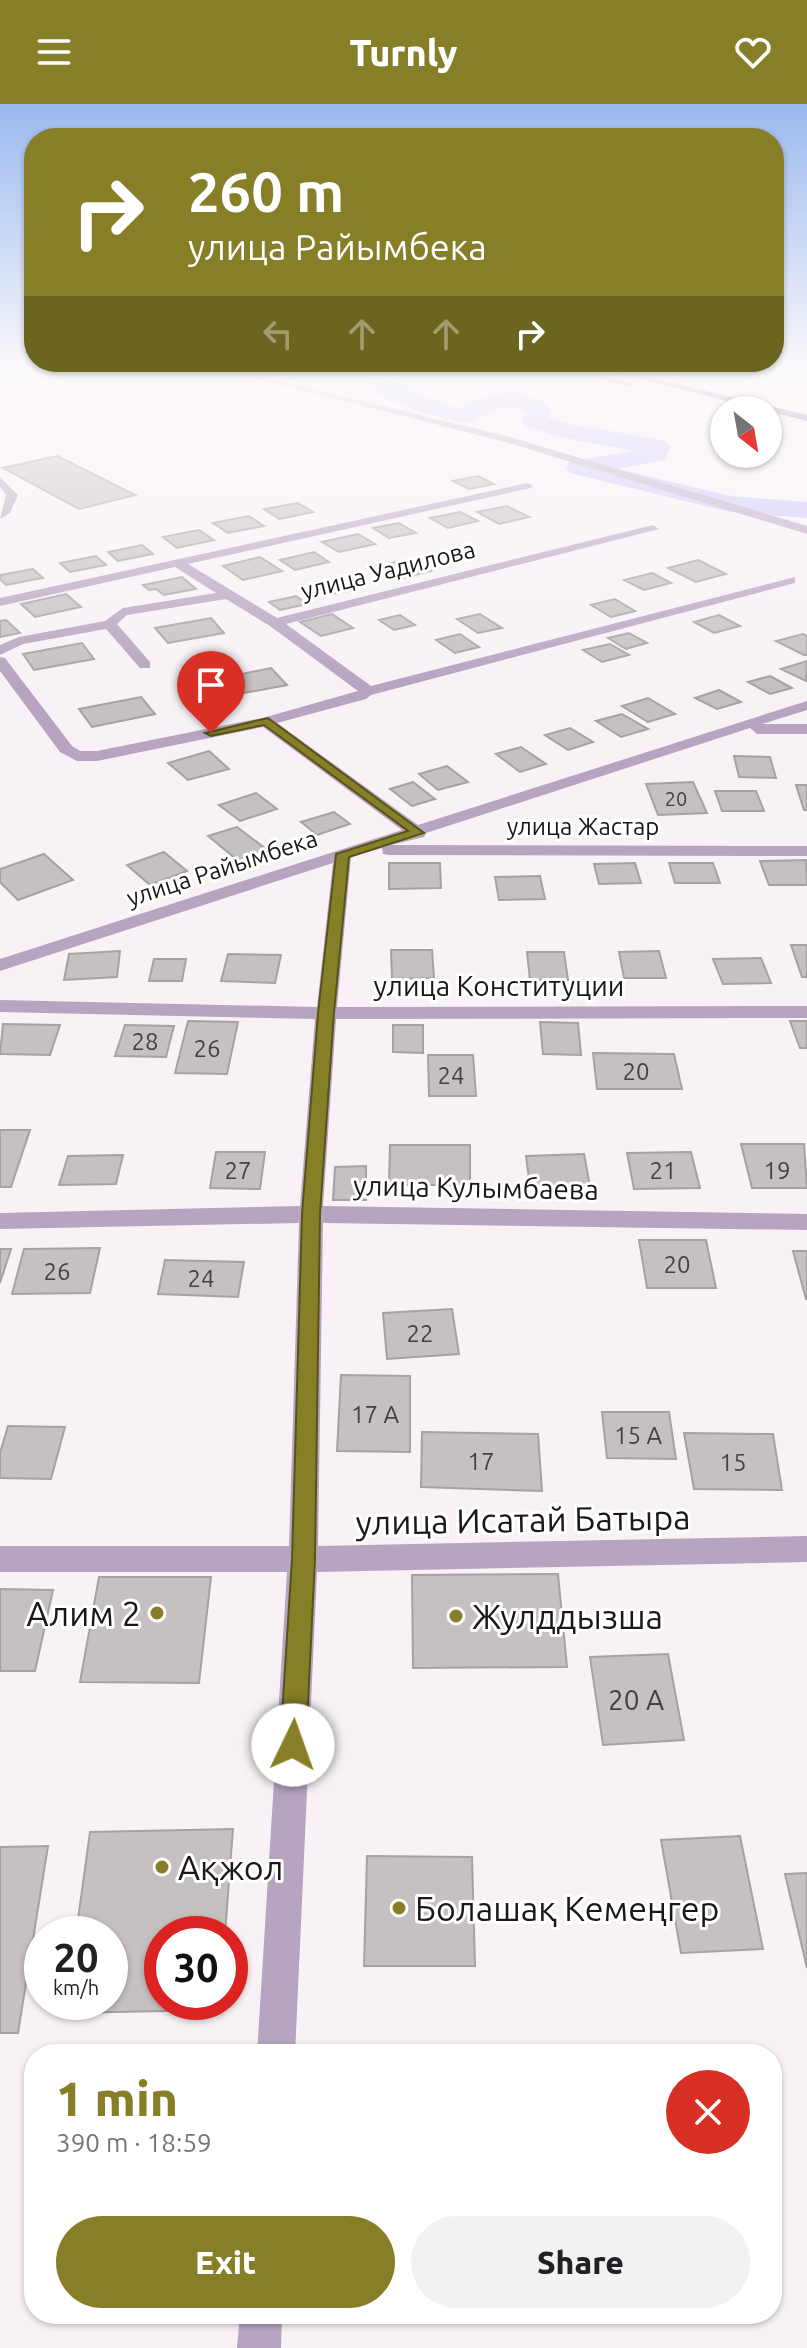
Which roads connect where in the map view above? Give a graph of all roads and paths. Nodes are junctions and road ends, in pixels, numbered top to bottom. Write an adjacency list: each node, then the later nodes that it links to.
1 (627, 476): 6 (street)
2 (0, 480): 4 (street)
3 (527, 486): 7 (street)
4 (0, 516)
5 (653, 529): 11 (street, улица Уадилова)
6 (807, 530)
7 (177, 563): 9 (street); 10 (street)
8 (790, 580): 16 (street)
9 (225, 595): 11 (street); 12 (street)
10 (0, 602)
11 (275, 623): 16 (street)
12 (109, 624): 13 (street); 15 (street)
13 (0, 651)
14 (0, 661): 18 (street)
15 (145, 665)
16 (366, 692): 18 (street)
17 (807, 705): 19 (street, улица Райымбека)
18 (268, 721): 21 (street)
19 (733, 729): 20 (street, улица Райымбека); 21 (street, улица Райымбека)
20 (807, 729)
21 (418, 833): 23 (street, улица Райымбека)
22 (807, 851): 23 (street, улица Жастар)
23 (351, 852): 24 (street, улица Райымбека); 27 (street)
24 (0, 965)
25 (0, 1006): 27 (street, улица Конституции)
26 (807, 1012): 27 (street, улица Конституции)
27 (326, 1013): 28 (street)
28 (311, 1214): 29 (street, улица Кулымбаева); 30 (street, улица Кулымбаева); 33 (street)
29 (0, 1221)
30 (807, 1222)
31 (807, 1549): 33 (street, улица Исатай Батыра)
32 (0, 1559): 33 (street, улица Исатай Батыра)
33 (303, 1559): 34 (street)
34 (277, 2044)
35 (260, 2324): 36 (street)
36 (259, 2348)

